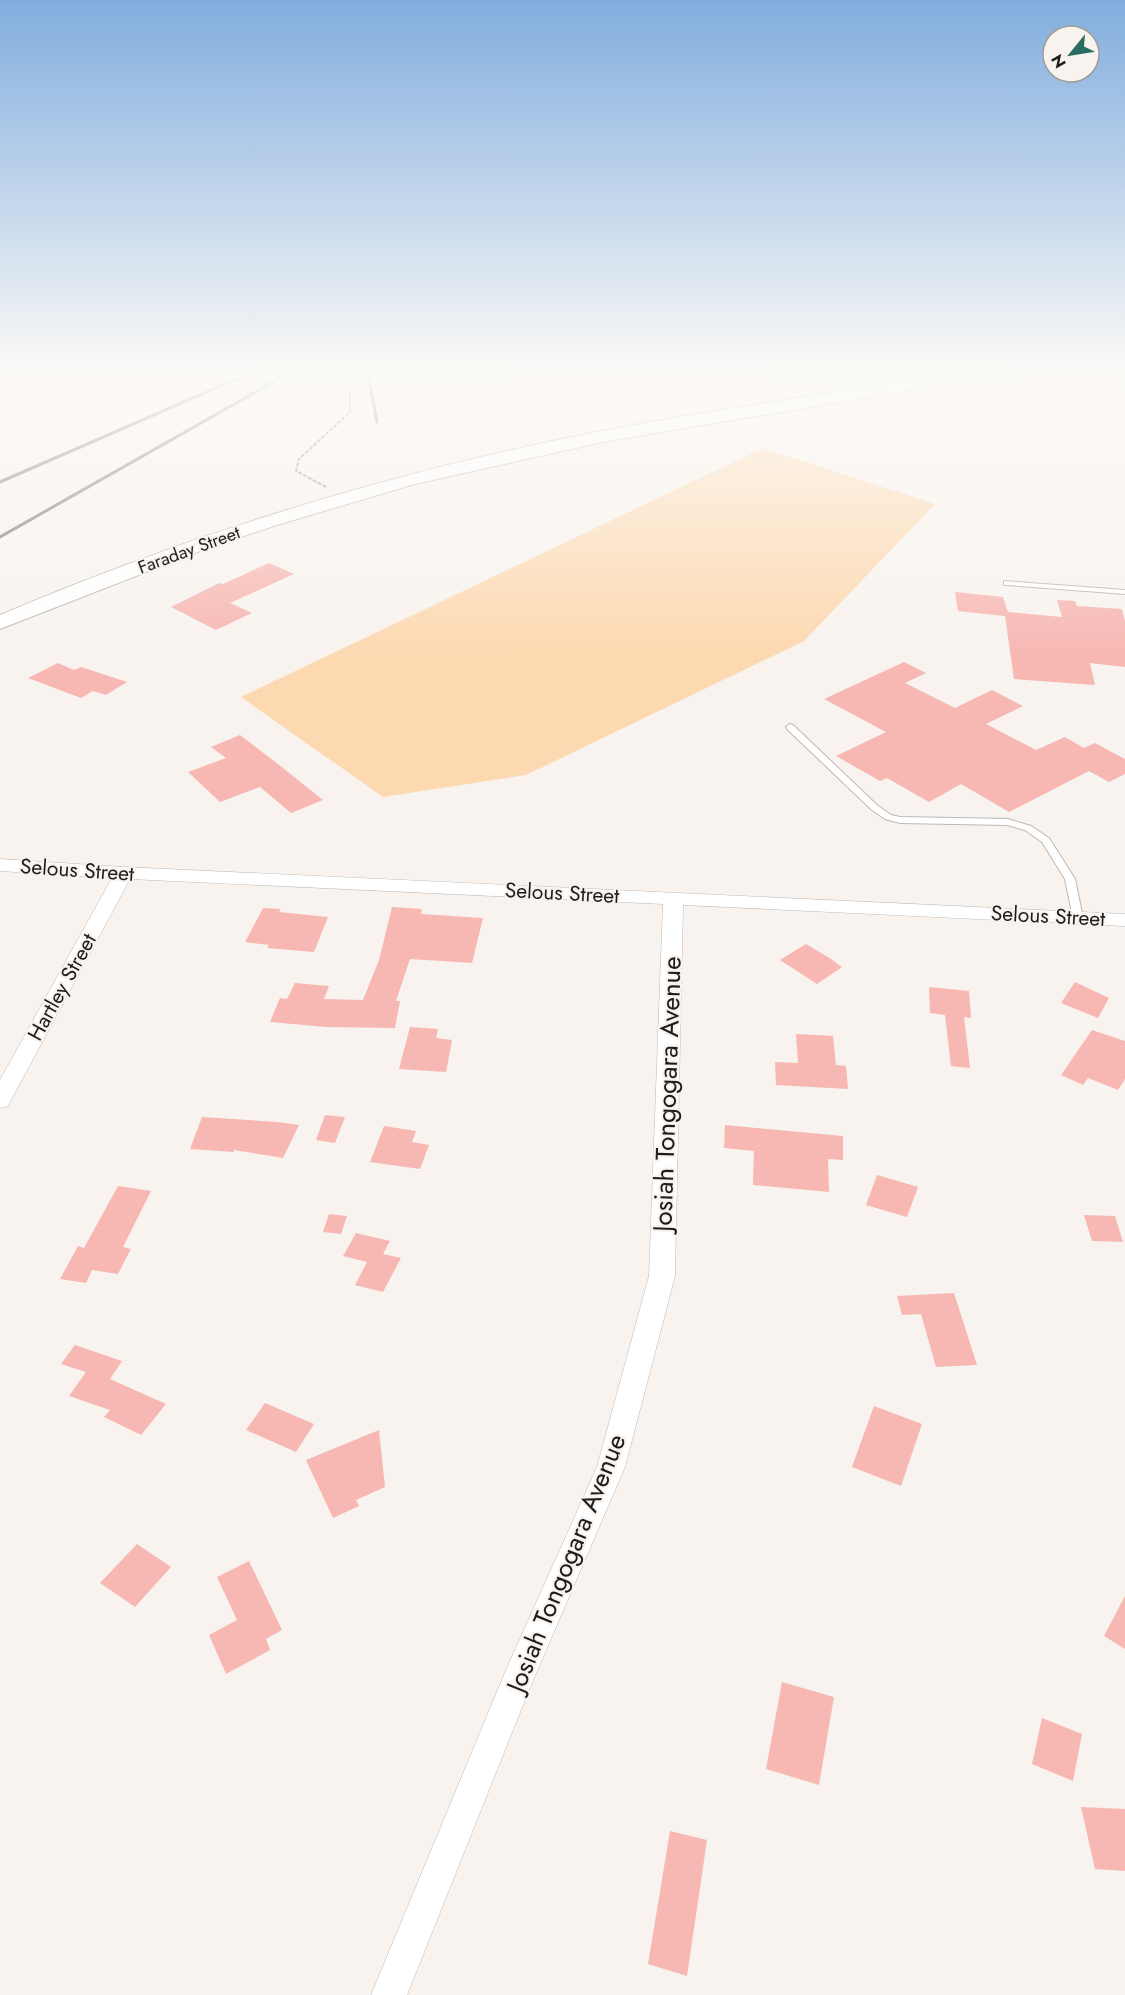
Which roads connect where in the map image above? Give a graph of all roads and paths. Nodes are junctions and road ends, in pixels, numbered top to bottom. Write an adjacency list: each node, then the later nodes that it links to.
1 (297, 466): 3 (path)
2 (474, 466): 3 (street, Faraday Street)
3 (348, 498): 6 (street, Faraday Street)
4 (1007, 583): 5 (lane)
5 (1125, 592)
6 (0, 623)
7 (790, 726): 11 (lane)
8 (0, 865): 9 (street, Selous Street)
9 (124, 873): 10 (street, Selous Street); 13 (street, Hartley Street)
10 (673, 897): 11 (street, Selous Street); 14 (street, Josiah Tongogara Avenue)
11 (1078, 918): 12 (street, Selous Street)
12 (1125, 920)
13 (0, 1100)
14 (389, 1995)

